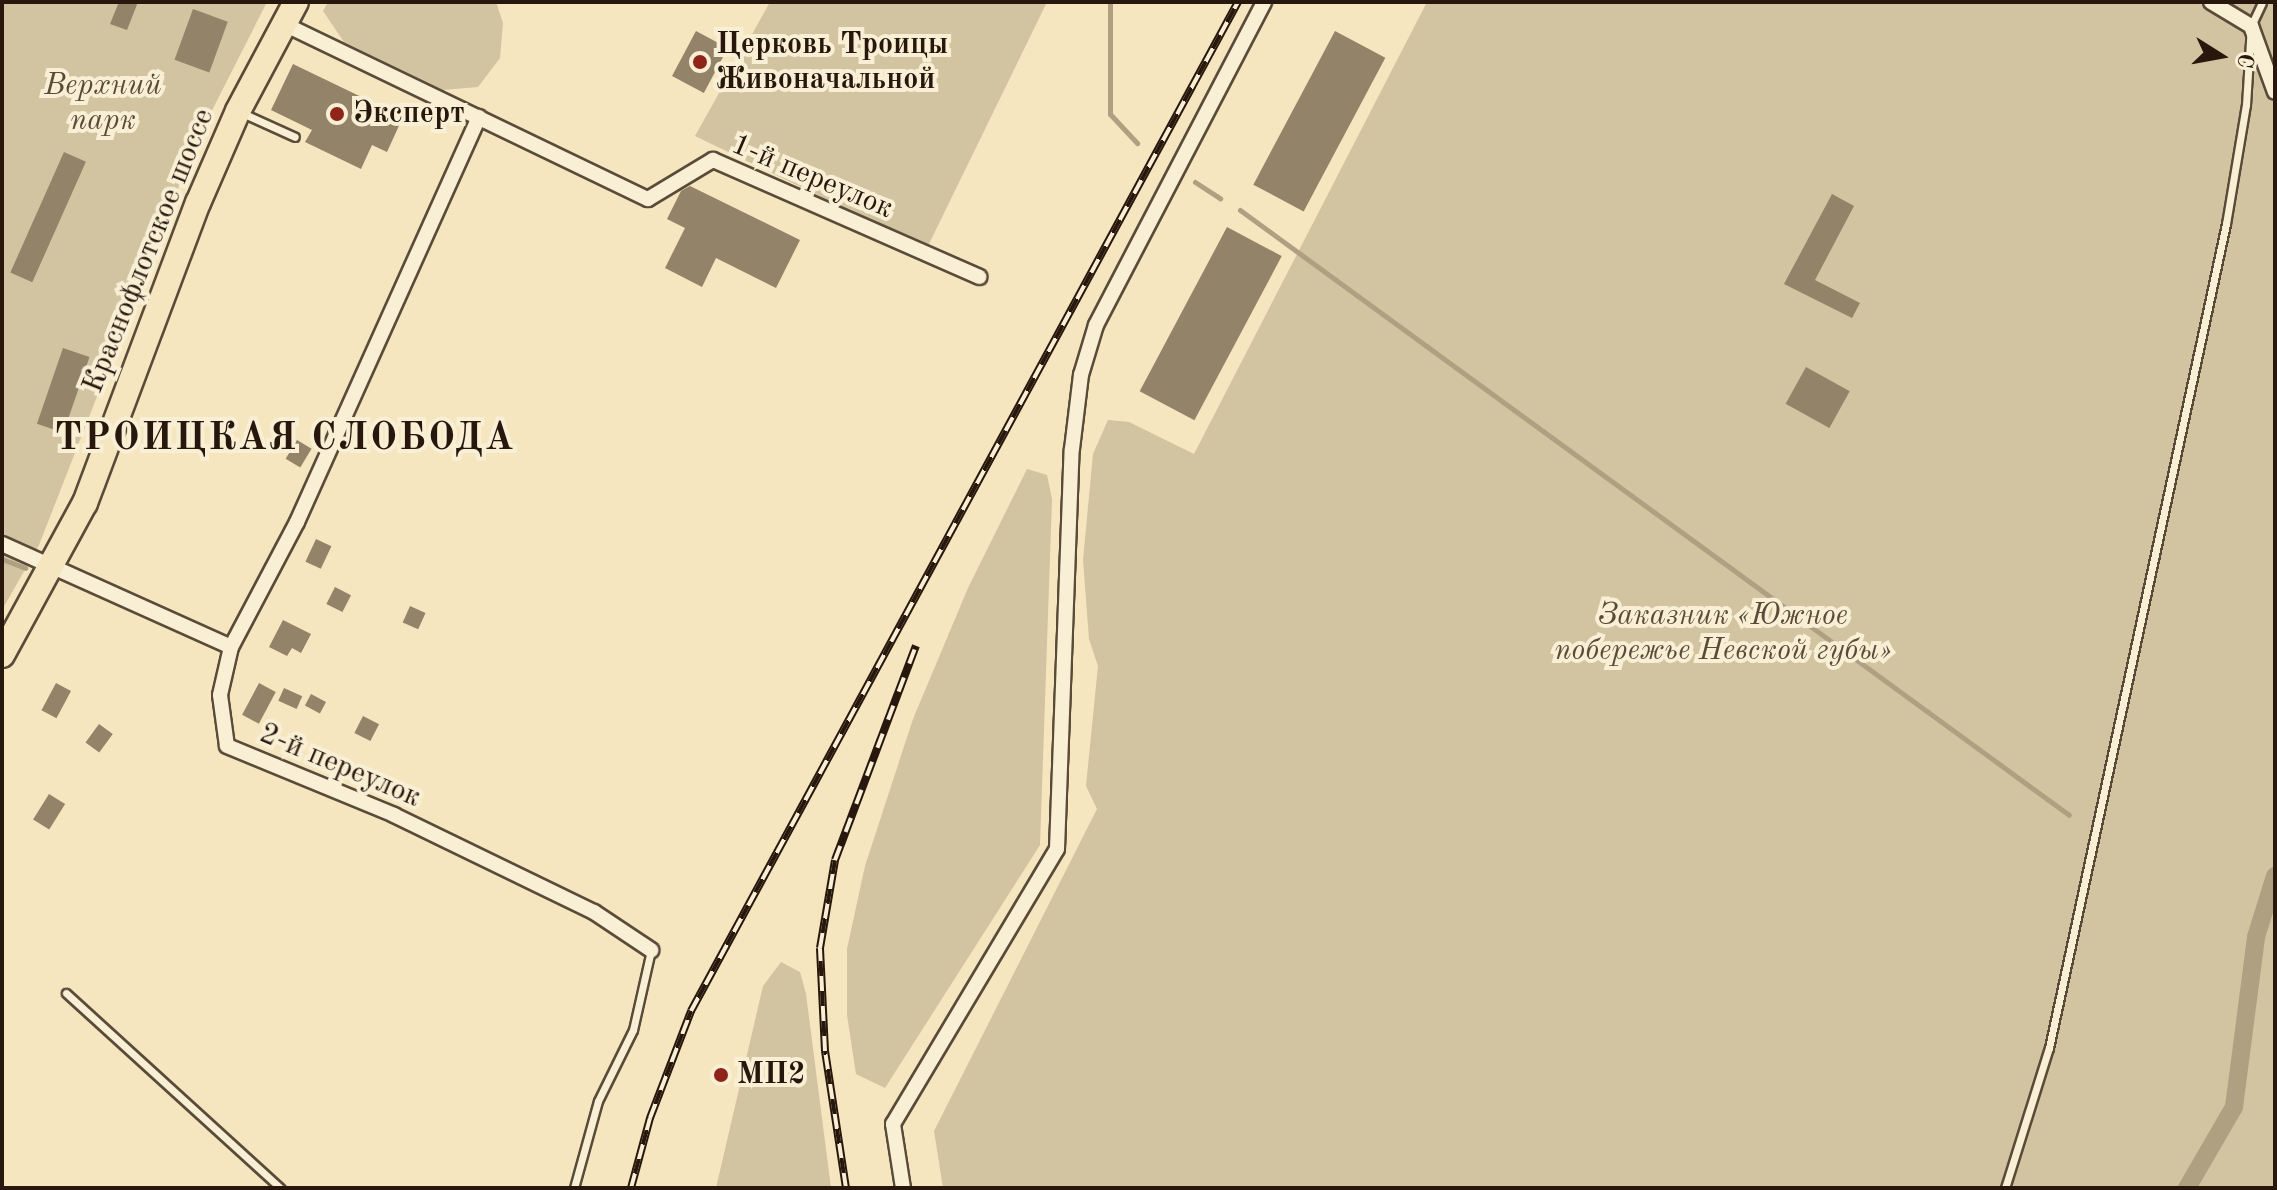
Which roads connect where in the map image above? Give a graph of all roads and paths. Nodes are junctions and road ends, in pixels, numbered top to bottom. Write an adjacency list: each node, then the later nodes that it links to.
1 (296, 2): 5 (main road, Краснофлотское шоссе)
2 (1264, 2): 20 (street)
3 (2211, 2): 6 (street)
4 (2262, 2): 6 (lane)
5 (284, 24): 8 (main road, Краснофлотское шоссе); 9 (street, 1-й переулок)
6 (2251, 26): 7 (street); 21 (lane)
7 (2275, 92)
8 (238, 111): 10 (lane); 13 (main road, Краснофлотское шоссе)
9 (479, 117): 11 (street, 1-й переулок); 14 (street)
10 (295, 137)
11 (979, 277)
12 (2, 544): 13 (street)
13 (53, 567): 14 (street); 15 (main road, Краснофлотское шоссе)
14 (231, 647): 16 (street, 2-й переулок)
15 (2, 655)
16 (651, 950): 19 (lane)
17 (66, 993): 18 (lane)
18 (280, 1188)
19 (574, 1188)
20 (903, 1188)
21 (2005, 1188)

